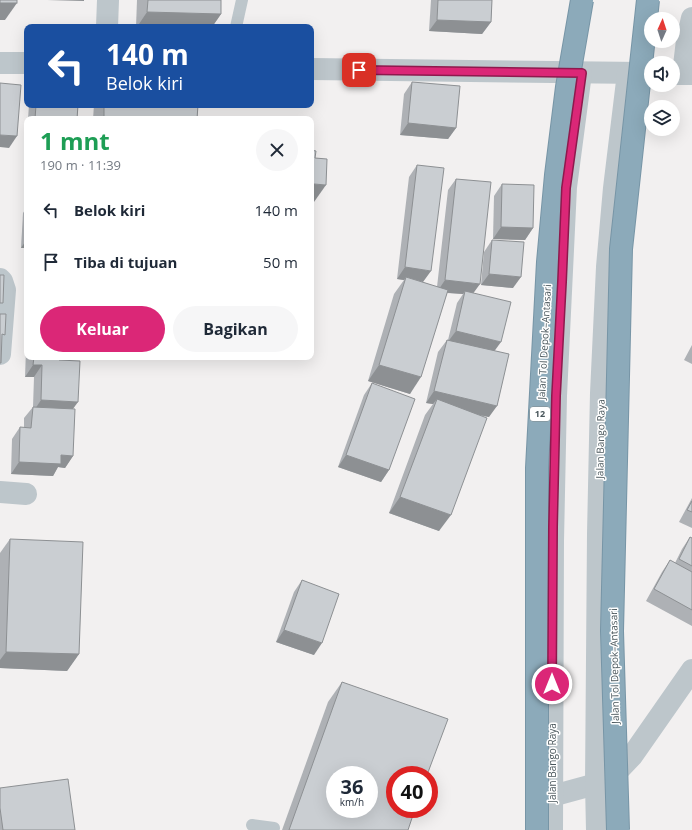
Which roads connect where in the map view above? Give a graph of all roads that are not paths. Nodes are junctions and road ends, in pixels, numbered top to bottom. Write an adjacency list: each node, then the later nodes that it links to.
1 (108, 0): 6 (street)
2 (242, 0): 7 (lane)
3 (582, 0): 24 (highway, Jalan Tol Depok–Antasari / 12, bridge)
4 (648, 0): 27 (highway, Jalan Tol Depok–Antasari, bridge)
5 (692, 18): 14 (street)
6 (106, 24)
7 (237, 24)
8 (0, 63): 9 (street)
9 (24, 63)
10 (314, 69): 11 (street)
11 (582, 73): 12 (street); 21 (street, Jalan Bango Raya)
12 (628, 73): 13 (street); 20 (street, Jalan Bango Raya)
13 (644, 74)
14 (683, 74)
15 (0, 279): 16 (street)
16 (0, 354)
17 (0, 492): 18 (street)
18 (26, 494)
19 (692, 670): 20 (street)
20 (596, 784): 21 (street); 26 (street, Jalan Bango Raya)
21 (552, 796): 25 (street, Jalan Bango Raya)
22 (252, 825): 23 (lane)
23 (273, 830)
24 (537, 830)
25 (552, 830)
26 (597, 830)
27 (618, 830)

